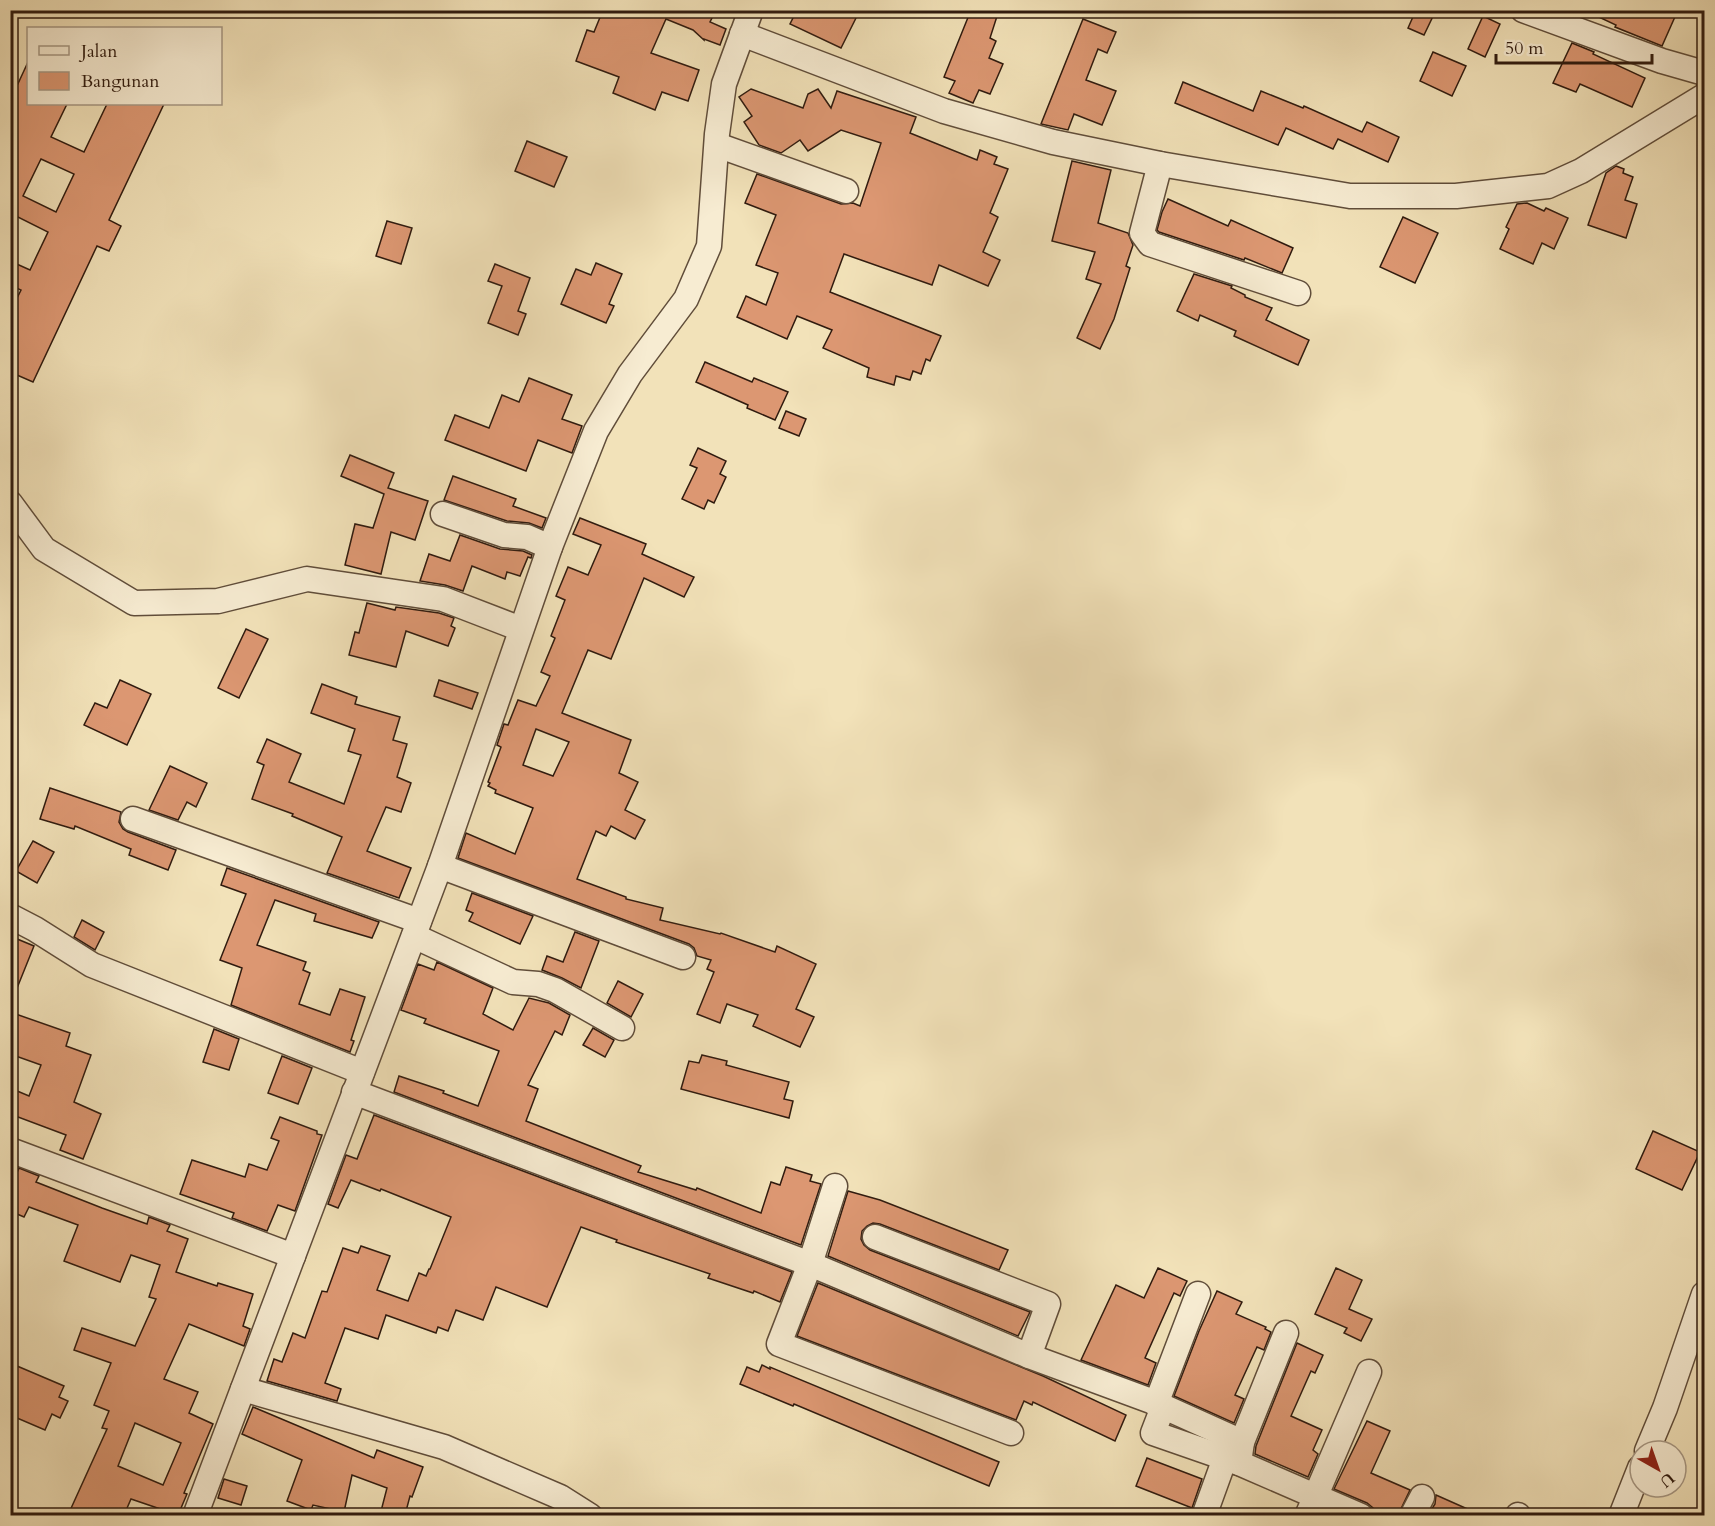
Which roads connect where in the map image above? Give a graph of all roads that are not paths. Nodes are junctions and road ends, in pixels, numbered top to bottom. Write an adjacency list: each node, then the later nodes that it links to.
1 (751, 10): 3 (street)
2 (1523, 10): 4 (street)
3 (742, 34): 6 (street); 7 (street)
4 (1704, 73)
5 (1704, 96): 7 (street)
6 (717, 145): 8 (street); 12 (street)
7 (1160, 164): 9 (street)
8 (846, 191)
9 (1298, 293)
10 (10, 504): 13 (street)
11 (443, 514): 12 (street)
12 (550, 548): 13 (street)
13 (521, 628): 15 (street)
14 (133, 819): 17 (street)
15 (440, 866): 17 (street); 18 (street)
16 (10, 916): 20 (street)
17 (416, 929): 19 (street); 20 (street)
18 (682, 957)
19 (622, 1028)
20 (358, 1082): 24 (street); 25 (street)
21 (10, 1150): 24 (street)
22 (835, 1186): 25 (street)
23 (875, 1237): 29 (street)
24 (293, 1256): 31 (street)
25 (810, 1264): 29 (street); 33 (street)
26 (1198, 1294): 32 (street)
27 (1704, 1294): 34 (street)
28 (1286, 1333): 35 (street)
29 (1029, 1356): 32 (street)
30 (1369, 1372): 37 (street)
31 (243, 1389): 38 (street); 39 (street)
32 (1160, 1406): 35 (street)
33 (1011, 1432)
34 (1652, 1439)
35 (1235, 1454): 37 (street); 40 (street)
36 (1628, 1498): 42 (street)
37 (1311, 1506): 41 (street)
38 (195, 1515)
39 (591, 1515)
40 (1204, 1515)
41 (1361, 1515)
42 (1621, 1515)

